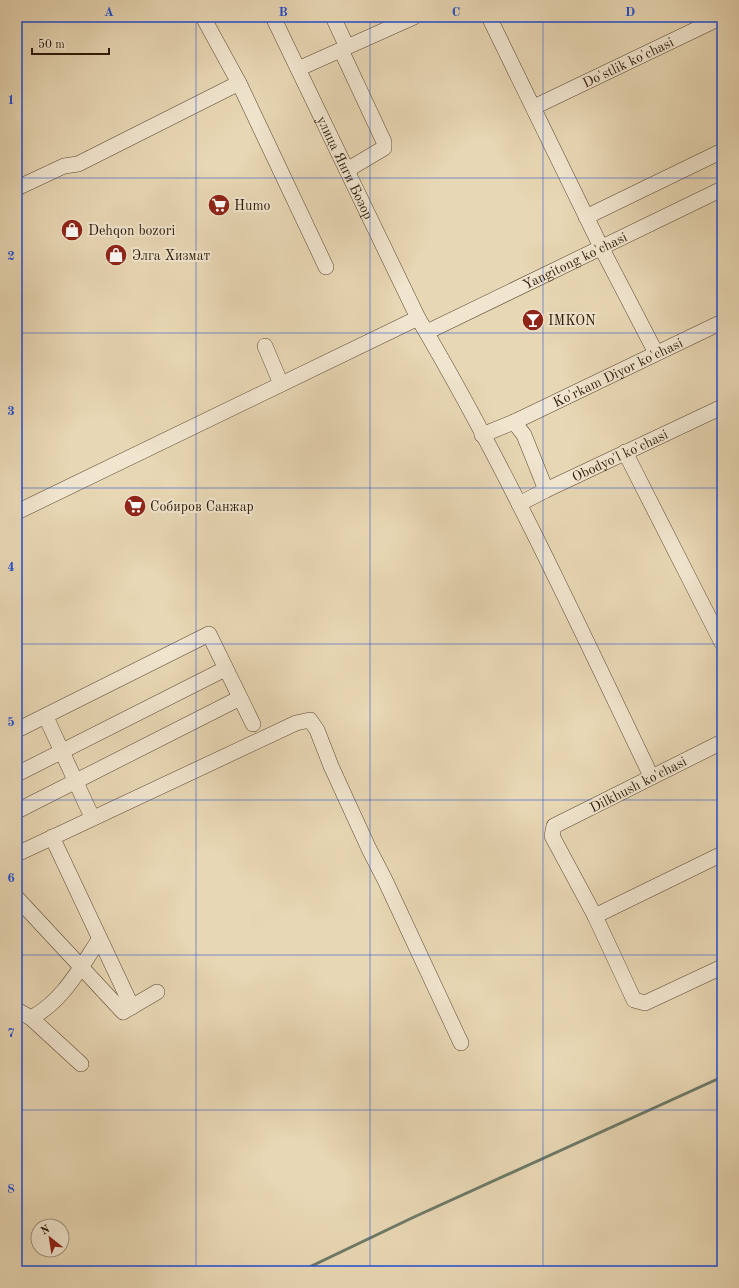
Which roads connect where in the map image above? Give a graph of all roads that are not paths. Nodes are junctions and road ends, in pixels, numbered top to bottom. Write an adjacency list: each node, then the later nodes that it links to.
1 (203, 17): 9 (street)
2 (273, 17): 8 (street, улица Янги Бозор)
3 (334, 17): 7 (street)
4 (414, 17): 7 (street)
5 (489, 17): 10 (street)
6 (722, 18): 10 (street, Do'stlik ko'chasi)
7 (344, 48): 8 (street); 12 (street)
8 (298, 69): 12 (street, улица Янги Бозор)
9 (239, 83): 13 (street); 17 (street)
10 (534, 107): 15 (street)
11 (722, 151): 15 (street)
12 (347, 170): 18 (street, улица Янги Бозор)
13 (17, 188)
14 (722, 189): 16 (street, Yangitong ko'chasi)
15 (586, 217): 16 (street)
16 (601, 247): 20 (street, Yangitong ko'chasi); 22 (street)
17 (326, 268)
18 (418, 318): 20 (street, улица Янги Бозор); 23 (street)
19 (722, 322): 22 (street, Ko'rkam Diyor ko'chasi)
20 (427, 332): 26 (street, улица Янги Бозор)
21 (265, 346): 23 (street)
22 (656, 353): 25 (street, Ko'rkam Diyor ko'chasi)
23 (281, 384): 30 (street)
24 (722, 407): 27 (street, Obodyo'l ko'chasi)
25 (514, 422): 26 (street, Ko'rkam Diyor ko'chasi); 28 (street)
26 (482, 435): 29 (street, улица Янги Бозор)
27 (625, 452): 28 (street, Obodyo'l ko'chasi); 31 (street)
28 (546, 490): 29 (street, Obodyo'l ko'chasi)
29 (519, 504): 40 (street, улица Янги Бозор)
30 (17, 512)
31 (722, 643)
32 (225, 669): 33 (street); 34 (street); 38 (street)
33 (240, 698): 35 (street); 41 (street)
34 (46, 716): 36 (street); 38 (street)
35 (253, 724)
36 (17, 730)
37 (722, 742): 40 (street, Dilkhush ko'chasi)
38 (61, 752): 39 (street); 41 (street)
39 (17, 774)
40 (652, 776): 48 (street, Dilkhush ko'chasi)
41 (75, 782): 42 (street); 43 (street)
42 (17, 811)
43 (92, 817): 44 (street); 56 (street)
44 (52, 837): 45 (street); 49 (street)
45 (17, 854)
46 (722, 854): 48 (street)
47 (17, 898): 50 (street)
48 (595, 916): 51 (street)
49 (99, 940): 50 (street); 53 (street)
50 (80, 967): 53 (street); 55 (street)
51 (722, 967)
52 (157, 992): 53 (street)
53 (132, 1007)
54 (17, 1010): 55 (street)
55 (31, 1018): 57 (street)
56 (461, 1043)
57 (81, 1064)

